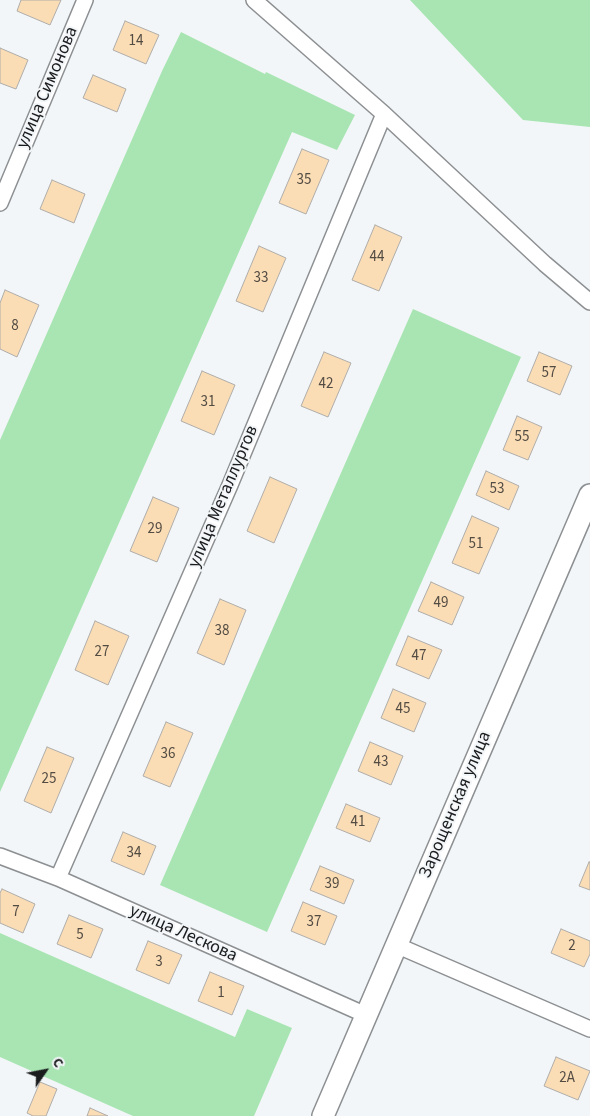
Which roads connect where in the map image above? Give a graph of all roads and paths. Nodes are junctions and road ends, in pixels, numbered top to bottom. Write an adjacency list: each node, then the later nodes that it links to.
1 (85, 0): 4 (street, улица Симонова)
2 (254, 0): 3 (street)
3 (384, 114): 5 (street); 8 (street, улица Металлургов)
4 (0, 203)
5 (590, 302)
6 (590, 494): 9 (street, Зарощенская улица)
7 (0, 856): 8 (street, улица Лескова)
8 (58, 878): 10 (street, улица Лескова)
9 (396, 945): 10 (street, Зарощенская улица); 11 (street)
10 (366, 1014): 12 (street, Зарощенская улица)
11 (590, 1029)
12 (323, 1116)

